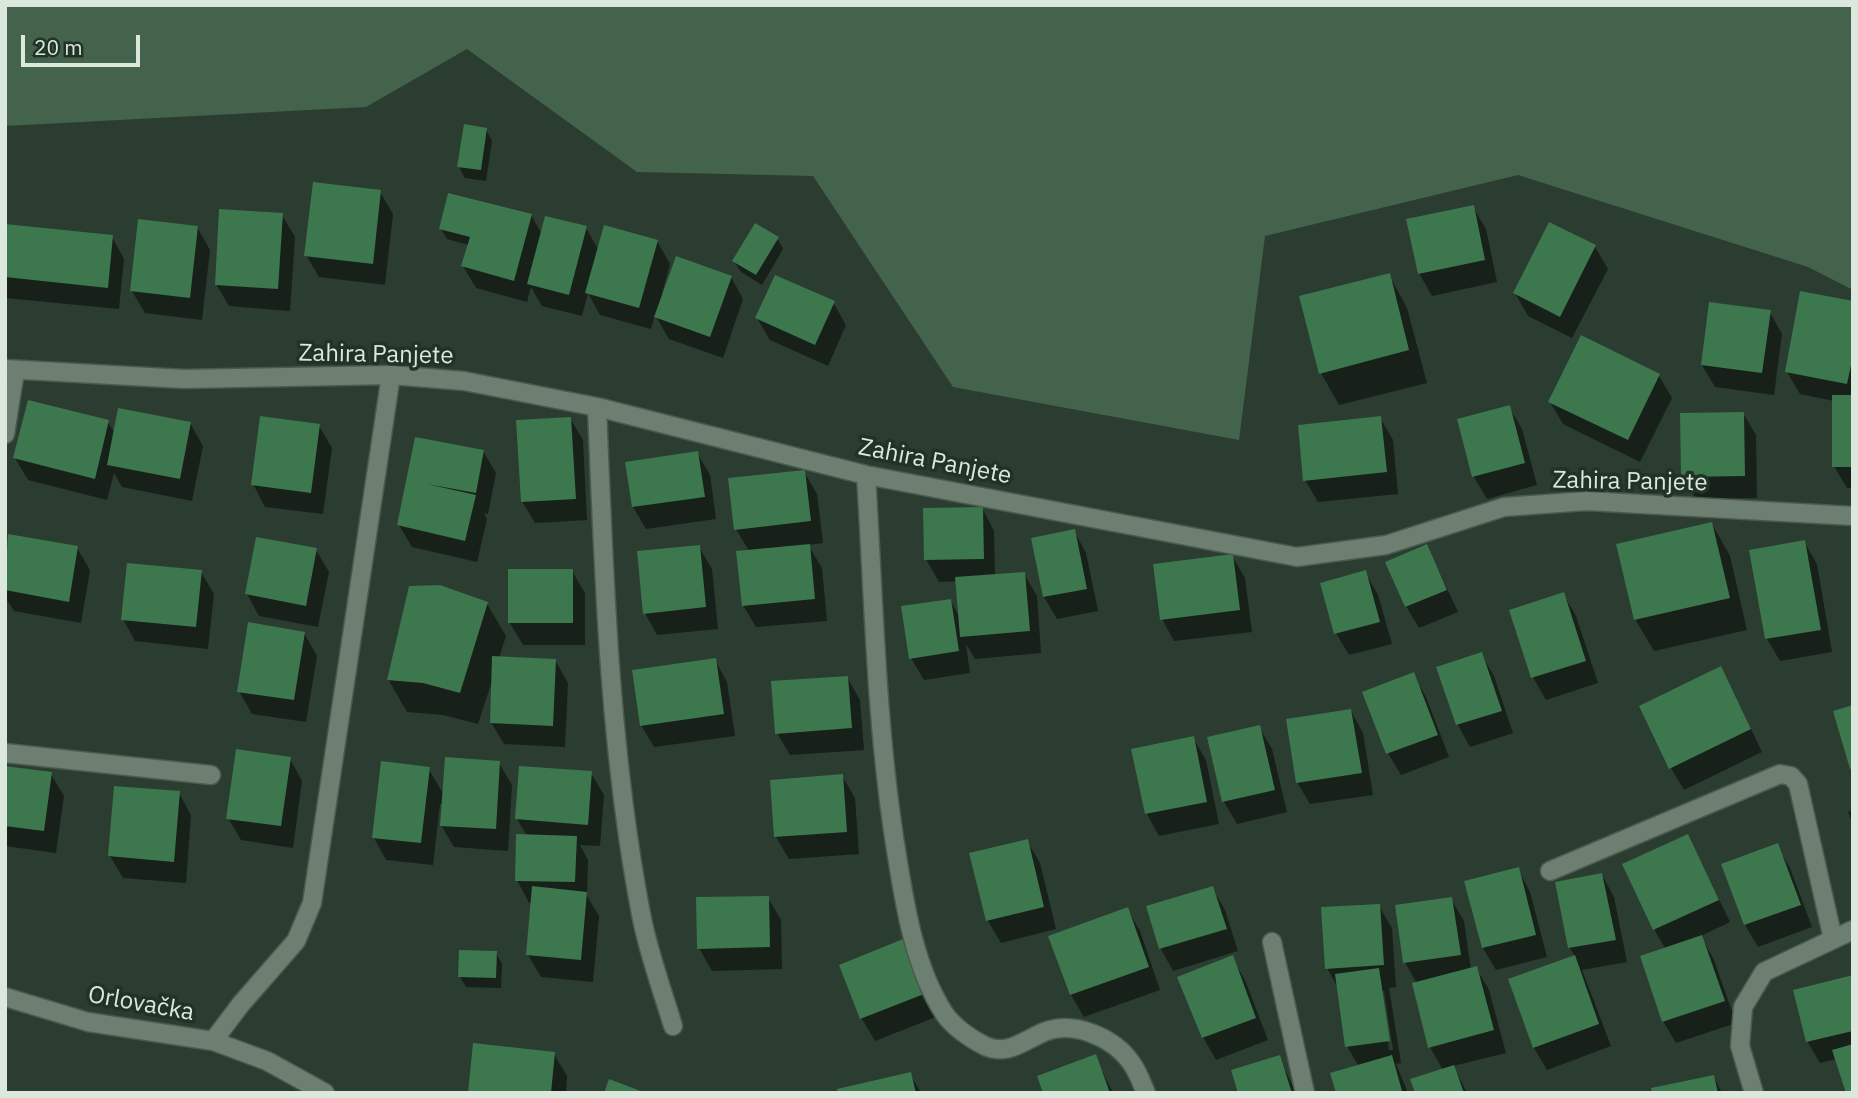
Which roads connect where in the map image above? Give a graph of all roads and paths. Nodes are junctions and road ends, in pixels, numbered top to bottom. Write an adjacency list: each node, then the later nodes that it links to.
1 (10, 370): 2 (street, Zahira Panjete); 4 (street)
2 (391, 375): 3 (street, Zahira Panjete); 15 (street)
3 (597, 407): 5 (street, Zahira Panjete); 14 (street)
4 (5, 434)
5 (866, 475): 6 (street, Zahira Panjete); 17 (street)
6 (1853, 516)
7 (5, 753): 8 (street)
8 (211, 775)
9 (1550, 871): 11 (street)
10 (1853, 930): 11 (street)
11 (1833, 939): 19 (street)
12 (1272, 942): 18 (street)
13 (5, 997): 15 (street, Orlovačka)
14 (673, 1026)
15 (213, 1041): 16 (street, Orlovačka)
16 (325, 1093)
17 (1146, 1093)
18 (1305, 1093)
19 (1754, 1093)

